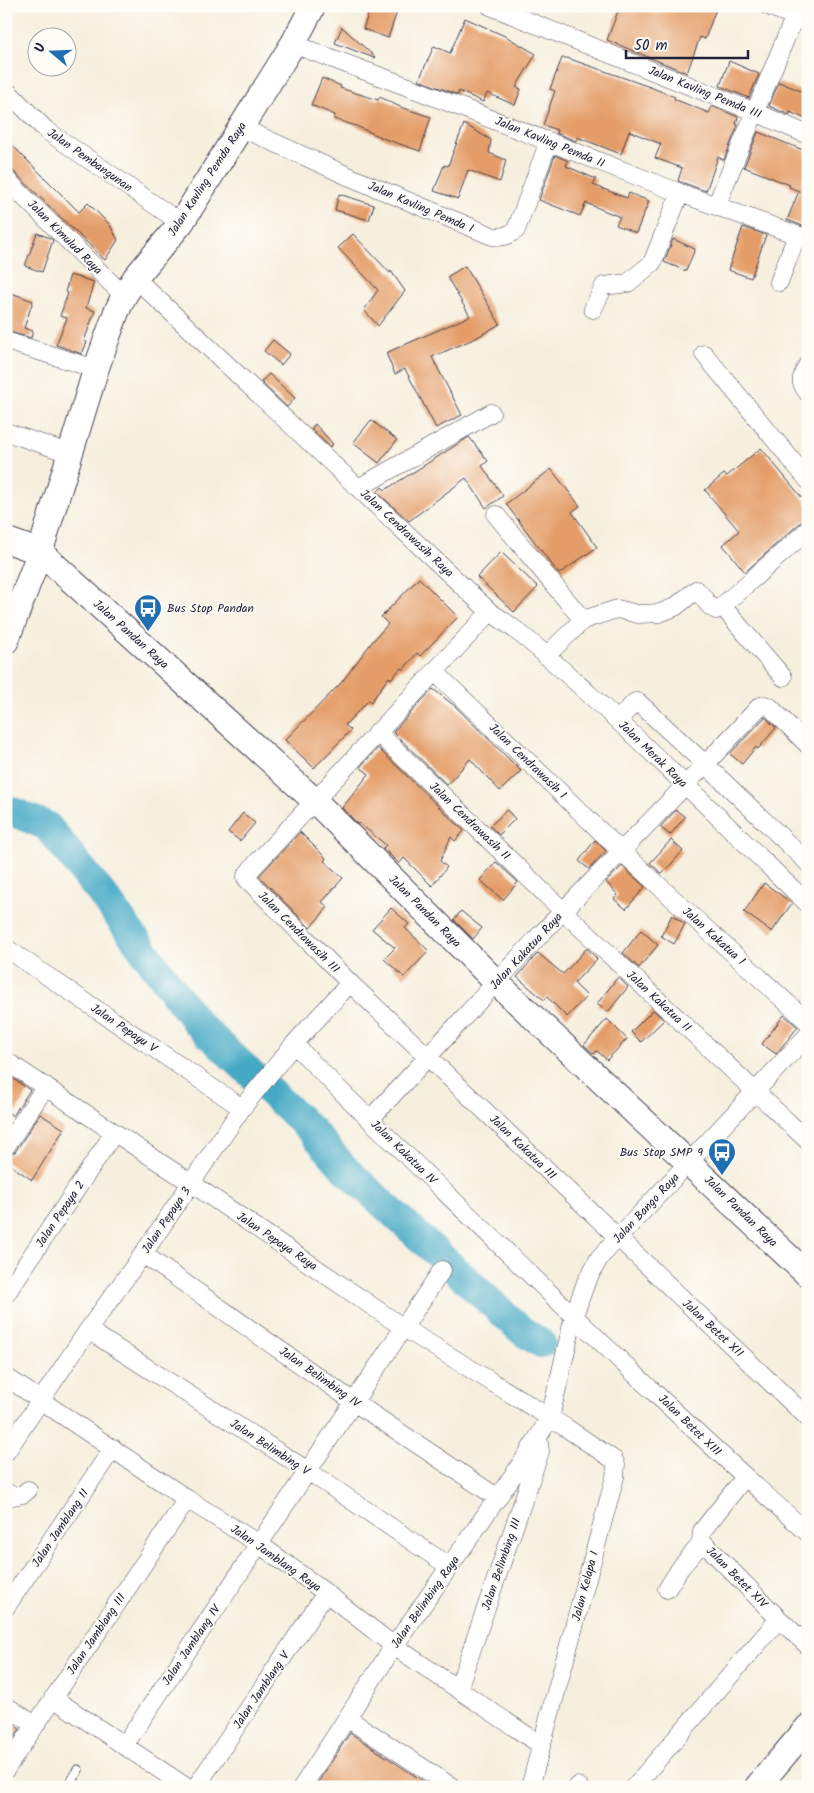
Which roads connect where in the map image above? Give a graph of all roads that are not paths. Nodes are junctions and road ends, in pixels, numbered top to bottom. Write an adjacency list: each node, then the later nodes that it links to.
1 (314, 6): 5 (street, Jalan Kavling Pemda Raya)
2 (490, 6): 7 (street, Jalan Kavling Pemda III)
3 (768, 6): 4 (street)
4 (801, 15): 7 (street)
5 (293, 44): 8 (street, Jalan Kavling Pemda Raya); 10 (street, Jalan Kavling Pemda II)
6 (6, 90): 14 (street, Jalan Pembangunan)
7 (755, 112): 9 (street, Jalan Kavling Pemda III); 13 (street)
8 (240, 127): 10 (street, Jalan Kavling Pemda I); 14 (street, Jalan Kavling Pemda Raya)
9 (808, 135)
10 (549, 141): 12 (street, Jalan Kavling Pemda II)
11 (6, 179): 17 (street, Jalan Kimulud Raya)
12 (680, 192): 13 (street, Jalan Kavling Pemda II); 18 (street)
13 (716, 206): 15 (street, Jalan Kavling Pemda II)
14 (180, 223): 17 (street, Jalan Kavling Pemda Raya)
15 (802, 237): 16 (street)
16 (779, 282)
17 (130, 287): 22 (street, Jalan Kavling Pemda Raya); 28 (street, Jalan Cendrawasih Raya)
18 (593, 309)
19 (6, 341): 22 (street)
20 (704, 354): 27 (street)
21 (808, 364): 23 (street)
22 (96, 369): 26 (street, Jalan Kavling Pemda Raya)
23 (808, 393)
24 (491, 413): 28 (street)
25 (6, 432): 26 (street)
26 (69, 453): 32 (street, Jalan Kavling Pemda Raya)
27 (808, 480)
28 (358, 488): 34 (street, Jalan Cendrawasih Raya)
29 (496, 515): 35 (street)
30 (808, 530): 33 (street)
31 (6, 540): 32 (street)
32 (40, 552): 36 (street, Jalan Kavling Pemda Raya); 44 (street, Jalan Pandan Raya)
33 (722, 606): 35 (street); 39 (street)
34 (490, 612): 37 (street, Jalan Merak Raya); 38 (street)
35 (583, 620): 37 (street)
36 (6, 641)
37 (546, 656): 40 (street, Jalan Merak Raya)
38 (434, 671): 41 (street); 45 (street, Jalan Cendrawasih I)
39 (783, 677)
40 (618, 720): 43 (street, Jalan Merak Raya); 43 (street)
41 (378, 732): 44 (street); 48 (street, Jalan Cendrawasih II)
42 (808, 745): 43 (street, Jalan Kakatua Raya)
43 (695, 775): 45 (street, Jalan Kakatua Raya); 46 (street); 47 (street, Jalan Merak Raya)
44 (315, 801): 50 (street, Jalan Pandan Raya); 51 (street, Jalan Cendrawasih III)
45 (621, 851): 48 (street, Jalan Kakatua Raya); 52 (street, Jalan Kakatua I)
46 (808, 863)
47 (808, 904)
48 (563, 911): 50 (street, Jalan Kakatua Raya); 58 (street, Jalan Kakatua II)
49 (6, 948): 59 (street, Jalan Pepayu V)
50 (496, 982): 55 (street, Jalan Kakatua Raya); 64 (street, Jalan Pandan Raya)
51 (350, 983): 54 (street); 55 (street, Jalan Cendrawasih III)
52 (808, 1022)
53 (808, 1035): 58 (street, Jalan Bango Raya)
54 (294, 1044): 59 (street, Jalan Pepaya 3); 60 (street, Jalan Kakatua IV)
55 (429, 1057): 60 (street, Jalan Kakatua Raya); 66 (street, Jalan Kakatua III)
56 (6, 1061): 57 (street, Jalan Pepaya Raya)
57 (46, 1086): 61 (street, Jalan Pepaya Raya); 63 (street)
58 (754, 1090): 62 (street, Jalan Kakatua II); 64 (street, Jalan Bango Raya)
59 (242, 1108): 65 (street, Jalan Pepaya 3)
60 (370, 1119): 71 (street, Jalan Kakatua IV)
61 (114, 1133): 65 (street, Jalan Pepaya Raya); 70 (street, Jalan Pepaya 2)
62 (808, 1141)
63 (6, 1146)
64 (688, 1162): 66 (street, Jalan Bango Raya); 69 (street, Jalan Pandan Raya)
65 (191, 1183): 67 (street, Jalan Pepaya 3); 72 (street, Jalan Pepaya Raya)
66 (618, 1238): 71 (street, Jalan Bango Raya); 78 (street, Jalan Betet XII)
67 (143, 1254): 73 (street, Jalan Pepaya 3); 76 (street, Jalan Belimbing IV)
68 (442, 1270): 72 (street, Jalan Jamblang IV)
69 (808, 1275)
70 (6, 1294)
71 (574, 1316): 77 (street, Jalan Bango Raya); 83 (street, Jalan Betet XIII)
72 (404, 1328): 76 (street, Jalan Jamblang IV); 77 (street, Jalan Pepaya Raya)
73 (88, 1330): 75 (street, Jalan Pepaya 3); 82 (street, Jalan Belimbing V)
74 (6, 1377): 75 (street, Jalan Jamblang Raya)
75 (41, 1399): 80 (street, Jalan Jamblang Raya); 81 (street, Jalan Pepaya 3)
76 (354, 1402): 82 (street, Jalan Jamblang IV); 86 (street, Jalan Belimbing IV)
77 (550, 1418): 79 (street, Jalan Belimbing Raya); 104 (street, Jalan Kelapa I)
78 (808, 1418)
79 (538, 1439): 86 (street, Jalan Belimbing Raya); 98 (street, Jalan Belimbing III)
80 (113, 1448): 87 (street, Jalan Jamblang Raya); 94 (street, Jalan Jamblang II)
81 (6, 1452)
82 (308, 1471): 90 (street, Jalan Jamblang IV); 91 (street, Jalan Belimbing V)
83 (745, 1478): 88 (street, Jalan Betet XIII); 89 (street, Jalan Betet XIV)
84 (28, 1490): 85 (street)
85 (6, 1492)
86 (498, 1498): 91 (street, Jalan Belimbing Raya)
87 (187, 1499): 90 (street, Jalan Jamblang Raya); 99 (street, Jalan Jamblang III)
88 (808, 1533)
89 (702, 1543): 92 (street); 95 (street, Jalan Betet XIV)
90 (259, 1544): 93 (street, Jalan Jamblang Raya); 105 (street, Jalan Jamblang IV)
91 (450, 1567): 96 (street, Jalan Belimbing Raya)
92 (666, 1589)
93 (326, 1593): 96 (street, Jalan Jamblang Raya); 110 (street, Jalan Jamblang V)
94 (6, 1607)
95 (778, 1619): 97 (street, Jalan Betet XIV); 114 (street)
96 (394, 1646): 98 (street, Jalan Jamblang Raya); 101 (street, Jalan Belimbing Raya)
97 (808, 1646)
98 (458, 1689): 104 (street, Jalan Jamblang Raya)
99 (53, 1698): 102 (street, Jalan Jamblang III); 105 (street)
100 (6, 1706): 102 (street)
101 (347, 1718): 111 (street, Jalan Belimbing Raya); 112 (street)
102 (35, 1725): 106 (street, Jalan Jamblang III)
103 (808, 1727): 115 (street)
104 (541, 1745): 113 (street, Jalan Kelapa I)
105 (124, 1746): 109 (street)
106 (6, 1769)
107 (78, 1770): 108 (lane)
108 (67, 1787)
109 (186, 1787)
110 (196, 1787)
111 (302, 1787)
112 (452, 1787)
113 (530, 1787)
114 (634, 1787)
115 (757, 1787)

